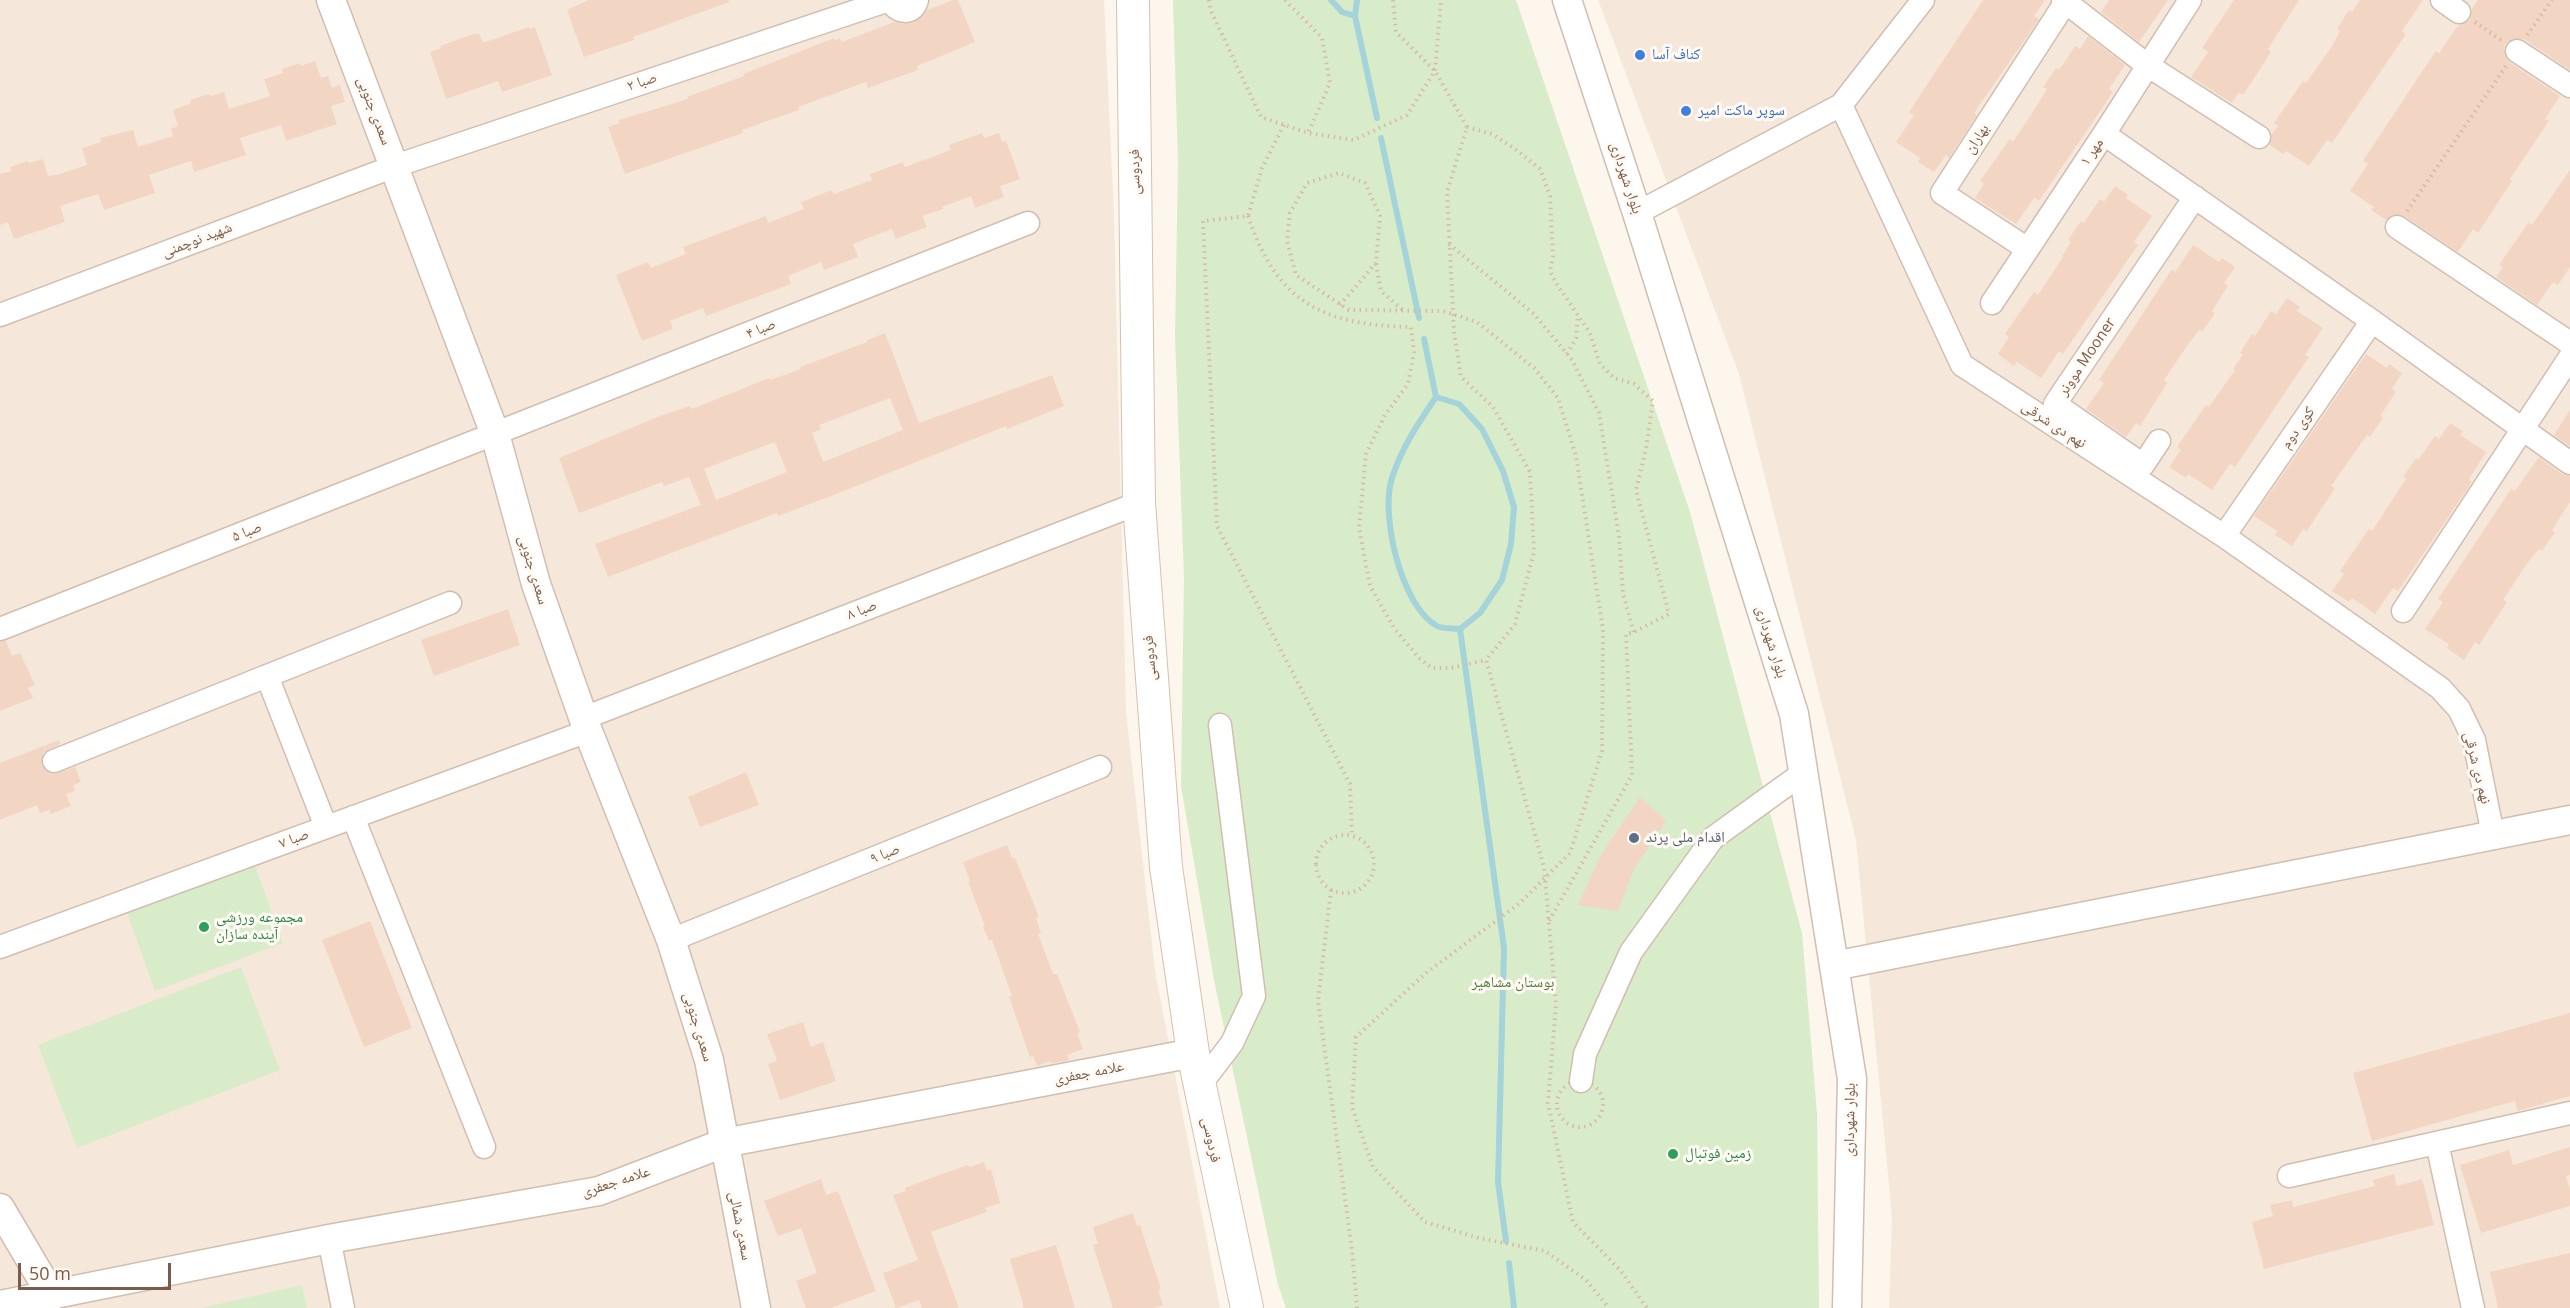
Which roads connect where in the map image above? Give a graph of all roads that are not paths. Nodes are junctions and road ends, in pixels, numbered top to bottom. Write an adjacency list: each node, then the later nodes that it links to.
1 (331, 0): 15 (street, سعدی جنوبی)
2 (890, 0): 3 (street); 15 (street, صبا ۲)
3 (917, 0)
4 (1133, 0): 30 (main road, فردوسی)
5 (1567, 0): 17 (street, بلوار شهرداری)
6 (1923, 0): 12 (street)
7 (2190, 0): 10 (street, مهر ۱)
8 (2066, 1): 10 (street); 20 (street, بهاران)
9 (2517, 51): 11 (street)
10 (2146, 65): 13 (street, مهر ۱); 14 (street)
11 (2570, 86)
12 (1841, 105): 17 (street); 31 (street, نهم دی شرقی)
13 (2104, 134): 16 (street); 20 (street, مهر ۱)
14 (2259, 137)
15 (394, 166): 22 (street, شهید نوچمنی); 27 (street, سعدی جنوبی)
16 (2195, 197): 23 (street); 28 (street, موونر Mooner)
17 (1637, 213): 40 (street, بلوار شهرداری)
18 (1028, 223): 27 (street, صبا ۴)
19 (2397, 227): 24 (street)
20 (2026, 248): 21 (street, مهر ۱)
21 (1992, 303)
22 (0, 315)
23 (2372, 321): 26 (street); 31 (street, کوی دوم)
24 (2570, 343)
25 (2570, 357): 26 (street)
26 (2523, 429): 29 (street); 33 (street)
27 (495, 434): 34 (street, صبا ۵); 36 (street, سعدی جنوبی)
28 (2159, 441)
29 (2570, 463)
30 (1139, 503): 36 (street, صبا ۸); 48 (main road, فردوسی)
31 (2224, 536): 44 (street, نهم دی شرقی)
32 (450, 603): 35 (street)
33 (2403, 611)
34 (0, 629)
35 (267, 676): 38 (street); 43 (street)
36 (586, 724): 41 (street, صبا ۷); 45 (street, سعدی جنوبی)
37 (1220, 725): 50 (street)
38 (54, 761)
39 (1100, 767): 45 (street, صبا ۹)
40 (1803, 772): 47 (street, بلوار شهرداری); 49 (street)
41 (353, 817): 43 (street, صبا ۷); 54 (street)
42 (2570, 820): 44 (street)
43 (326, 827): 46 (street, صبا ۷)
44 (2493, 835): 47 (street)
45 (671, 940): 52 (street, سعدی جنوبی)
46 (0, 947)
47 (1834, 966): 63 (street, بلوار شهرداری)
48 (1193, 1053): 50 (main road, فردوسی); 52 (street, علامه جعفری)
49 (1581, 1081)
50 (1200, 1085): 62 (main road, فردوسی)
51 (2570, 1113): 53 (street)
52 (724, 1143): 57 (street, علامه جعفری); 61 (street, سعدی شمالی)
53 (2437, 1143): 55 (street); 64 (street)
54 (484, 1147)
55 (2289, 1176)
56 (0, 1208): 58 (street)
57 (329, 1239): 58 (street, علامه جعفری); 60 (street)
58 (52, 1296): 59 (street, علامه جعفری)
59 (0, 1305)
60 (343, 1308)
61 (756, 1308)
62 (1247, 1308)
63 (1847, 1308)
64 (2473, 1308)

